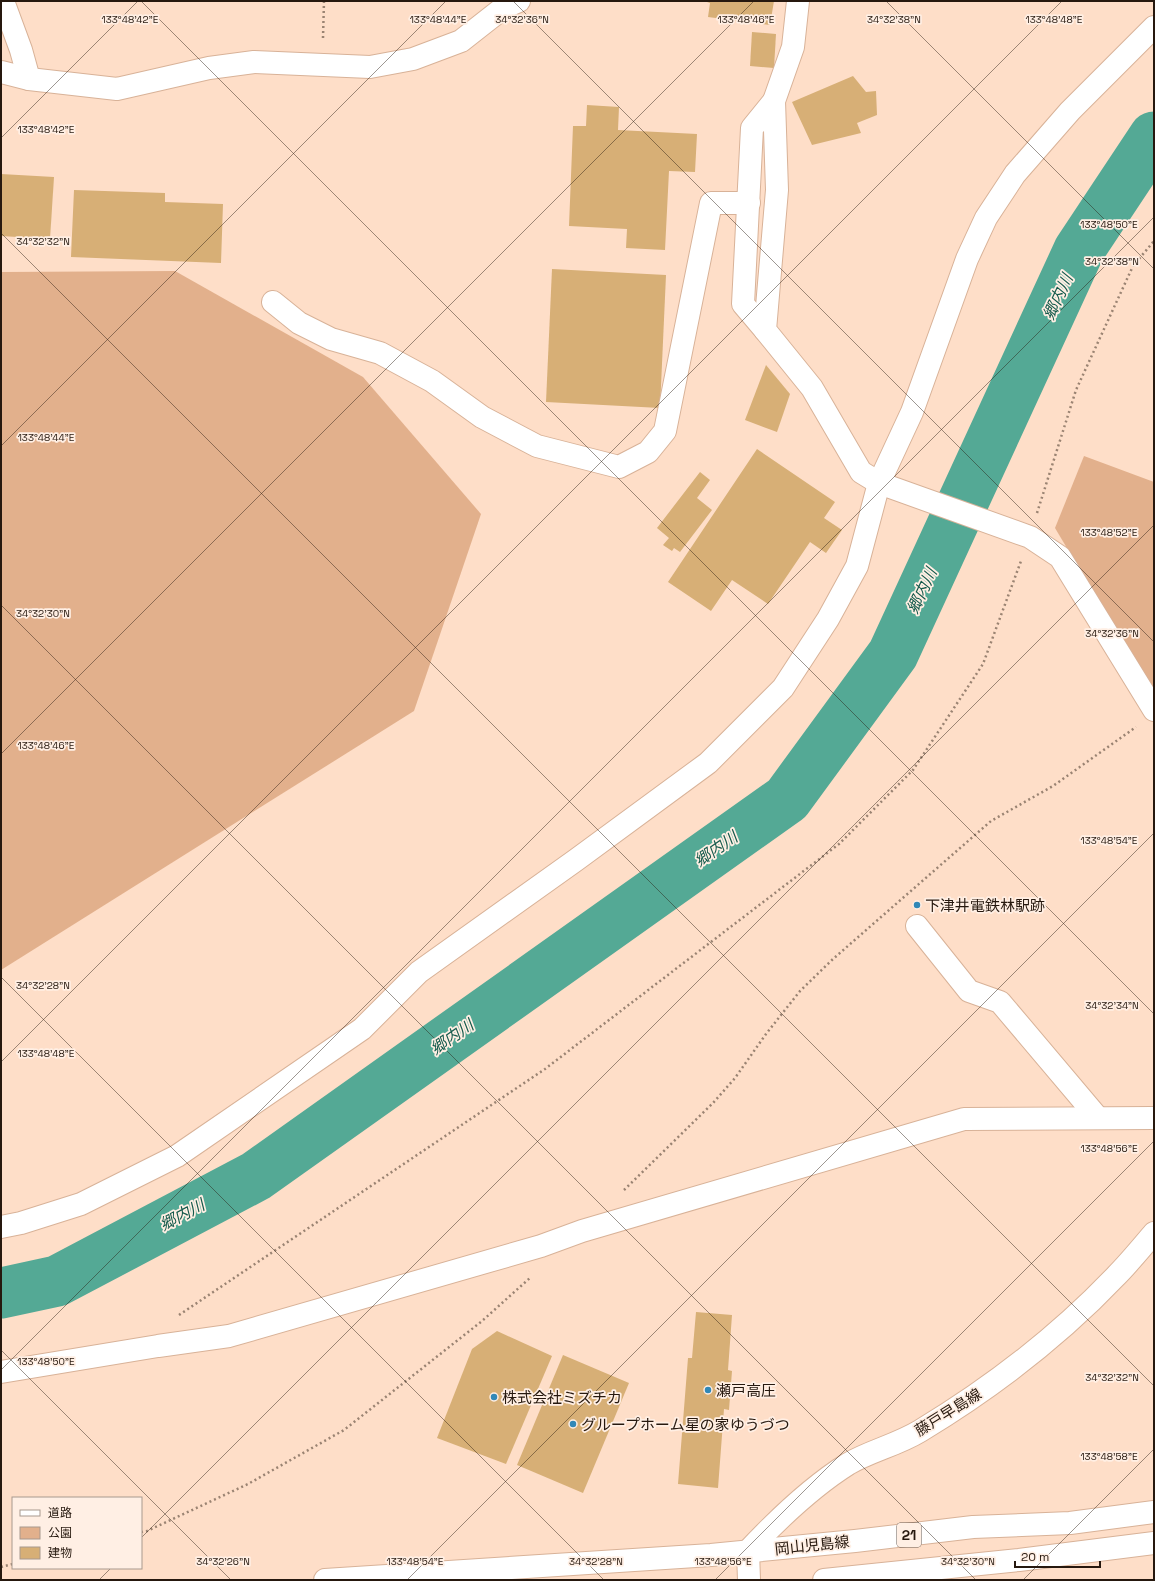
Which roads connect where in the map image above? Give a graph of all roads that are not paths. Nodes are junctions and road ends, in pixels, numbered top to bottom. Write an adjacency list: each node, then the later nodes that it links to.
1 (3, 1): 6 (street)
2 (519, 1): 6 (street)
3 (798, 1): 7 (street)
4 (1154, 27): 11 (street)
5 (1, 72): 6 (street)
6 (29, 79)
7 (774, 101): 8 (street); 10 (street)
8 (749, 203): 9 (street); 10 (street)
9 (273, 302)
10 (765, 330): 11 (street)
11 (885, 485): 12 (street); 16 (street)
12 (1148, 716)
13 (917, 926): 14 (street)
14 (1098, 1118): 15 (street); 18 (street)
15 (1154, 1118)
16 (1, 1227)
17 (1154, 1233): 21 (street, 藤戸早島線)
18 (1, 1372)
19 (1154, 1512): 21 (street, 岡山児島線 / 21)
20 (1154, 1543): 24 (street)
21 (748, 1552): 22 (street, 岡山児島線 / 21); 23 (street)
22 (324, 1580)
23 (749, 1580)
24 (824, 1580)

